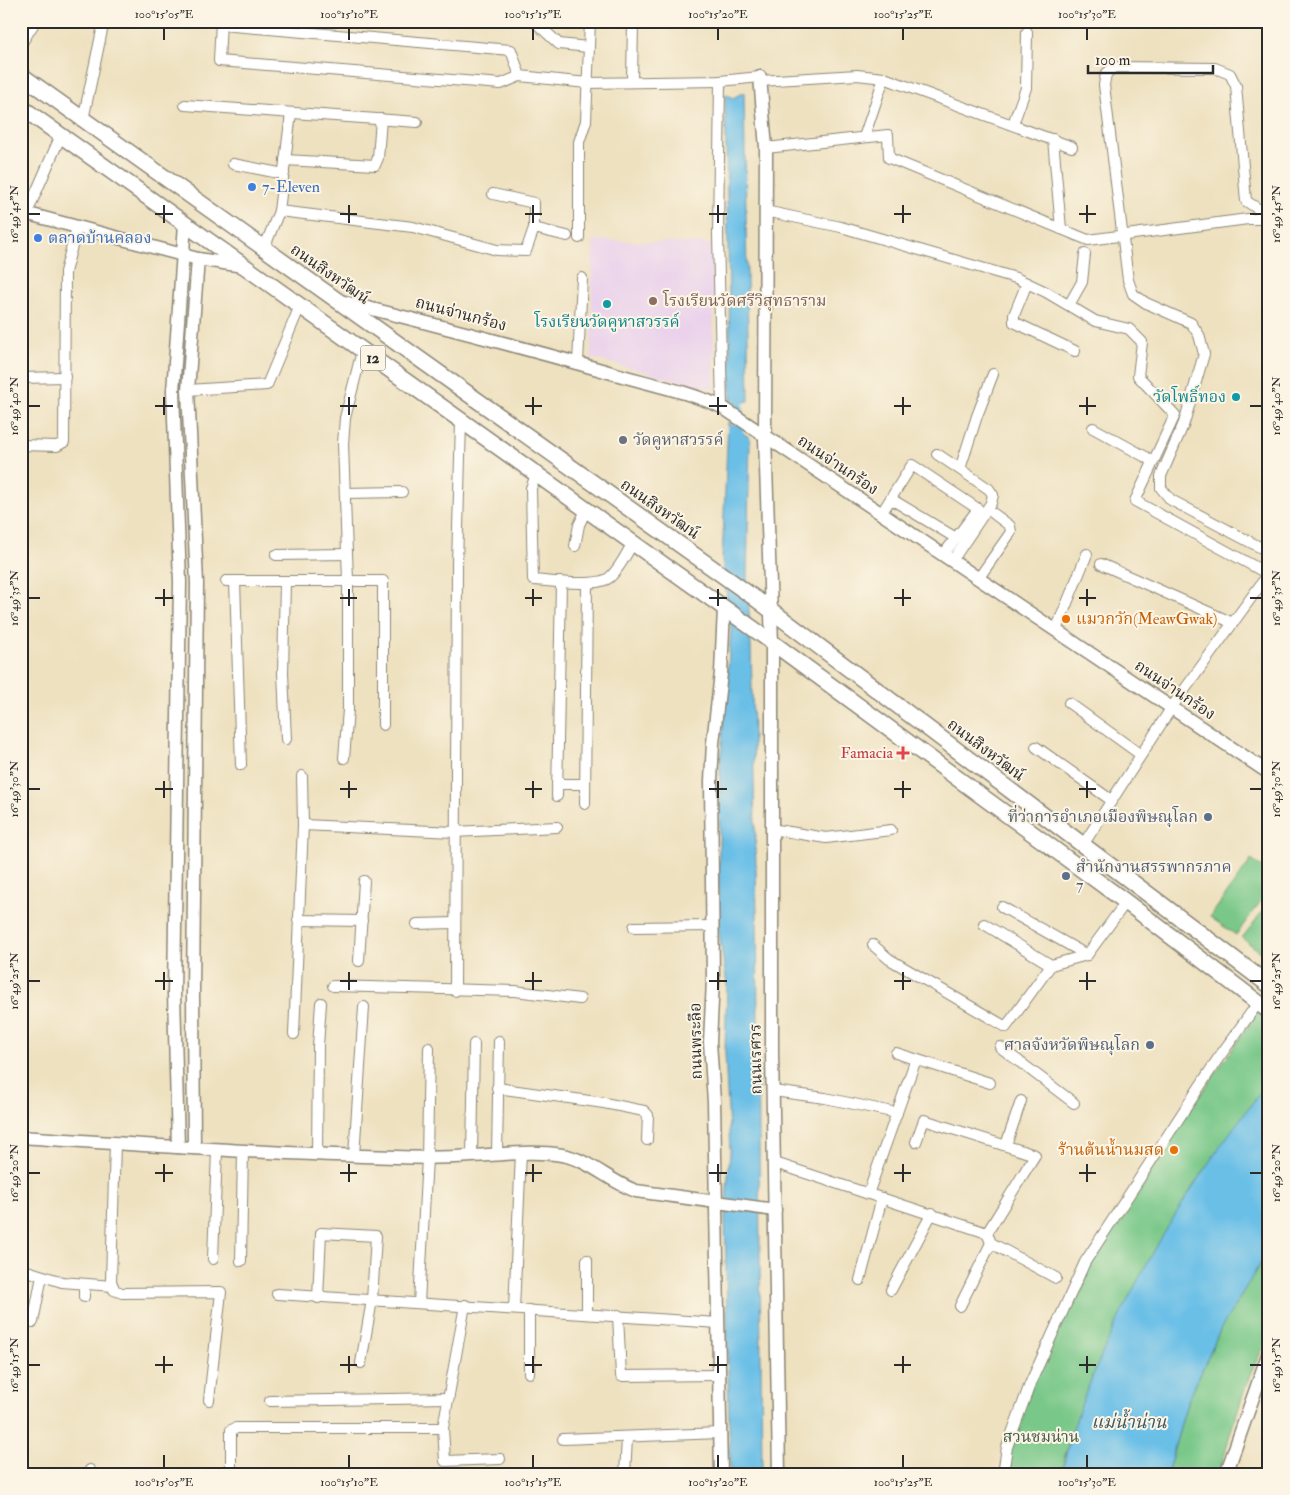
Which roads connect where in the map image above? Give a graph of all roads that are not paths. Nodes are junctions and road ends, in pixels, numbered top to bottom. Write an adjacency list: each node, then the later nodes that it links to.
1 (104, 21): 24 (street)
2 (534, 21): 12 (street)
3 (590, 21): 12 (street)
4 (605, 21): 5 (street)
5 (618, 21)
6 (635, 21): 7 (street); 18 (street)
7 (649, 22)
8 (221, 23): 14 (street); 14 (street)
9 (33, 25): 11 (street)
10 (1027, 32): 26 (street)
11 (21, 44)
12 (588, 47): 19 (street)
13 (21, 75): 24 (main road, ถนนสิงหวัฒน์ / 12)
14 (520, 76): 19 (street)
15 (884, 78): 16 (street); 26 (street); 28 (street)
16 (760, 79): 17 (street); 31 (street, ถนนเรศวร)
17 (720, 81): 18 (street); 64 (street)
18 (632, 82): 19 (street)
19 (587, 83): 46 (street)
20 (185, 105): 22 (street)
21 (21, 107): 27 (main road, 12)
22 (291, 113): 23 (street); 32 (street)
23 (382, 119): 25 (street); 32 (street)
24 (83, 120): 47 (main road, ถนนสิงหวัฒน์ / 12)
25 (417, 122)
26 (1013, 124): 29 (street)
27 (61, 135): 38 (street); 40 (main road, 12)
28 (864, 138): 31 (street); 43 (street)
29 (1053, 139): 30 (street); 43 (street)
30 (1072, 147)
31 (766, 148): 37 (street, ถนนเรศวร)
32 (285, 160): 34 (street)
33 (233, 164): 34 (street)
34 (284, 174): 36 (street)
35 (493, 194): 42 (street)
36 (280, 211): 42 (street); 47 (street)
37 (765, 211): 53 (street); 67 (street, ถนนเรศวร)
38 (24, 212): 41 (street)
39 (1269, 217): 44 (street); 44 (street)
40 (186, 224): 48 (street); 51 (main road, 12)
41 (77, 226): 48 (street); 61 (street)
42 (534, 228): 45 (street)
43 (1061, 229): 44 (street)
44 (1123, 235): 82 (street)
45 (567, 236)
46 (579, 238)
47 (264, 249): 54 (main road, ถนนสิงหวัฒน์ / 12)
48 (183, 254): 50 (street); 160 (street)
49 (1085, 254): 55 (street)
50 (198, 259): 51 (street); 63 (street)
51 (243, 266): 56 (main road, 12)
52 (582, 278): 59 (street)
53 (1027, 283): 55 (street); 58 (street)
54 (336, 300): 59 (street, ถนนจ่านกร้อง); 95 (main road, ถนนสิงหวัฒน์ / 12)
55 (1069, 305): 70 (street)
56 (300, 306): 57 (main road, 12); 63 (street)
57 (362, 351): 65 (main road, 12); 74 (street)
58 (1075, 351)
59 (578, 363): 64 (street, ถนนจ่านกร้อง)
60 (993, 374): 71 (street)
61 (65, 377): 62 (street); 68 (street)
62 (21, 378)
63 (188, 390): 161 (street)
64 (722, 407): 67 (street, ถนนจ่านกร้อง)
65 (462, 422): 72 (main road, 12); 118 (street)
66 (1093, 428): 70 (street)
67 (765, 437): 77 (street, ถนนจ่านกร้อง); 95 (street, ถนนเรศวร)
68 (21, 445)
69 (936, 454): 71 (street)
70 (1153, 461): 88 (street)
71 (960, 469): 86 (street)
72 (536, 475): 76 (main road, 12); 92 (street)
73 (402, 492): 74 (street)
74 (345, 493): 83 (street)
75 (891, 499): 77 (street); 79 (street); 79 (street)
76 (586, 510): 80 (main road, 12); 81 (street)
77 (881, 514): 86 (street, ถนนจ่านกร้อง)
78 (994, 514): 89 (street)
79 (956, 538): 86 (street)
80 (632, 544): 93 (street); 94 (main road, 12)
81 (575, 546)
82 (1269, 552)
83 (347, 554): 85 (street); 90 (street)
84 (1087, 554): 97 (street)
85 (276, 555)
86 (948, 558): 89 (street, ถนนจ่านกร้อง)
87 (1101, 564): 96 (street)
88 (1268, 574): 96 (street)
89 (978, 578): 97 (street, ถนนจ่านกร้อง)
90 (348, 580): 91 (street); 101 (street); 105 (street)
91 (284, 581): 102 (street); 106 (street)
92 (561, 582): 93 (street); 109 (street)
93 (587, 582): 110 (street)
94 (724, 609): 98 (main road, 12); 129 (street, ถนนพระลือ)
95 (769, 609): 98 (street, ถนนเรศวร); 119 (main road, ถนนสิงหวัฒน์ / 12)
96 (1233, 623): 100 (street)
97 (1056, 630): 100 (street, ถนนจ่านกร้อง)
98 (772, 644): 116 (street, ถนนเรศวร); 120 (main road, 12)
99 (1069, 704): 104 (street)
100 (1172, 707): 104 (street); 107 (street, ถนนจ่านกร้อง)
101 (382, 725)
102 (286, 739)
103 (1036, 748): 112 (street)
104 (1141, 754): 112 (street)
105 (344, 758)
106 (241, 765)
107 (1269, 773)
108 (302, 776): 114 (street)
109 (557, 784): 110 (street); 111 (street)
110 (585, 784): 113 (street)
111 (557, 796)
112 (1111, 800): 119 (street)
113 (585, 804)
114 (303, 825): 118 (street); 124 (street)
115 (558, 827): 118 (street)
116 (771, 830): 117 (street); 151 (street, ถนนเรศวร)
117 (891, 830)
118 (454, 832): 126 (street)
119 (1083, 844): 120 (main road); 135 (main road, ถนนสิงหวัฒน์ / 12)
120 (1070, 861): 122 (main road, 12)
121 (364, 881): 125 (street)
122 (1126, 902): 132 (street); 141 (main road, 12)
123 (1002, 907): 132 (street)
124 (298, 920): 125 (street); 142 (street)
125 (362, 921): 133 (street)
126 (455, 923): 127 (street); 137 (street)
127 (417, 924)
128 (984, 924): 134 (street)
129 (712, 926): 130 (street); 173 (street, ถนนพระลือ)
130 (634, 927)
131 (873, 945): 134 (street)
132 (1086, 955): 134 (street)
133 (359, 961)
134 (1051, 965)
135 (1269, 985)
136 (333, 986): 137 (street)
137 (455, 991): 138 (street)
138 (580, 999)
139 (321, 1003): 165 (street)
140 (364, 1007): 167 (street)
141 (1263, 1007): 217 (street)
142 (294, 1034)
143 (499, 1041): 150 (street)
144 (474, 1044): 168 (street)
145 (1000, 1047): 153 (street)
146 (429, 1048): 169 (street)
147 (896, 1053): 148 (street)
148 (916, 1059): 149 (street); 154 (street)
149 (990, 1083)
150 (497, 1088): 156 (street); 166 (street)
151 (773, 1091): 154 (street); 170 (street, ถนนเรศวร)
152 (1021, 1101): 159 (street)
153 (1074, 1103)
154 (897, 1113): 171 (street)
155 (21, 1137): 158 (street)
156 (647, 1140)
157 (916, 1142): 159 (street)
158 (115, 1143): 160 (street); 186 (street)
159 (1006, 1145): 176 (street)
160 (178, 1147): 161 (street)
161 (194, 1148): 162 (street)
162 (217, 1150): 163 (street); 178 (street)
163 (242, 1151): 165 (street); 180 (street)
164 (521, 1152): 166 (street); 173 (street); 195 (street)
165 (317, 1154): 167 (street)
166 (497, 1154): 168 (street)
167 (354, 1156): 169 (street)
168 (472, 1156): 169 (street)
169 (427, 1158): 192 (street)
170 (775, 1163): 171 (street); 174 (street, ถนนเรศวร)
171 (868, 1194): 172 (street)
172 (882, 1198): 175 (street); 184 (street)
173 (719, 1202): 174 (street); 200 (street, ถนนพระลือ)
174 (770, 1209): 216 (street, ถนนเรศวร)
175 (932, 1213): 176 (street); 187 (street)
176 (987, 1233): 177 (street)
177 (992, 1243): 183 (street); 194 (street)
178 (213, 1259)
179 (587, 1260): 197 (street)
180 (241, 1261)
181 (21, 1269): 182 (street)
182 (42, 1276): 185 (street); 199 (street)
183 (1056, 1278)
184 (860, 1280)
185 (84, 1284): 186 (street); 189 (street)
186 (113, 1286): 206 (street)
187 (891, 1290)
188 (276, 1294): 190 (street)
189 (84, 1297)
190 (318, 1298): 191 (street); 191 (street)
191 (372, 1300): 192 (street); 202 (street)
192 (419, 1303): 193 (street)
193 (466, 1306): 195 (street); 205 (street)
194 (960, 1306)
195 (514, 1309): 196 (street)
196 (529, 1310): 197 (street); 203 (street)
197 (587, 1314): 198 (street)
198 (618, 1315): 200 (street); 204 (street)
199 (33, 1322)
200 (718, 1323): 204 (street, ถนนพระลือ)
201 (1269, 1352): 218 (street)
202 (361, 1363)
203 (529, 1373)
204 (719, 1375): 209 (street, ถนนพระลือ)
205 (449, 1398): 207 (street); 208 (street)
206 (209, 1400)
207 (270, 1401)
208 (443, 1428): 212 (street); 213 (street)
209 (721, 1433): 210 (street); 215 (street, ถนนพระลือ)
210 (627, 1438): 211 (street); 214 (street)
211 (562, 1439)
212 (500, 1459)
213 (231, 1465)
214 (625, 1474)
215 (721, 1474)
216 (779, 1474)
217 (1003, 1474)
218 (1226, 1474)

